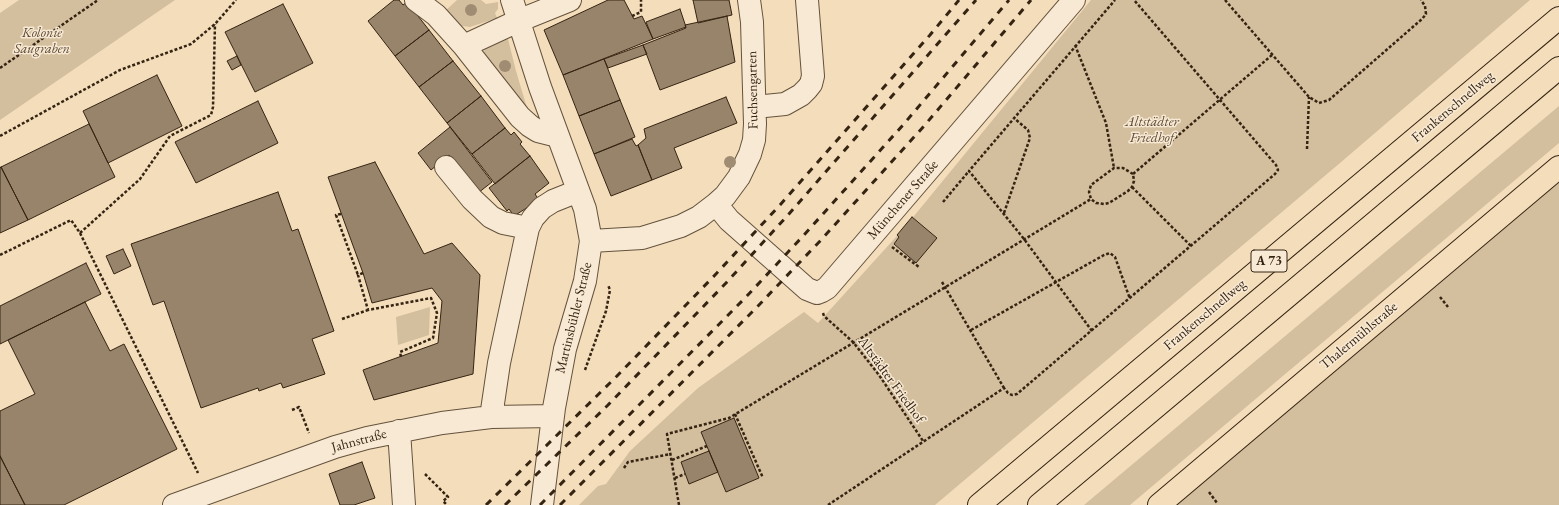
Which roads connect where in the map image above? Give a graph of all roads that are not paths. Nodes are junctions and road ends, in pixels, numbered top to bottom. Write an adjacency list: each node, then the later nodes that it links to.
1 (416, 0): 9 (street)
2 (512, 0): 8 (street, Martinsbühler Straße)
3 (570, 0): 8 (street)
4 (749, 0): 11 (street, Fuchsengarten)
5 (807, 0): 11 (street)
6 (1074, 0): 16 (street, Münchener Straße)
7 (1559, 18): 25 (main road, Frankenschnellweg / A 73)
8 (518, 21): 9 (street); 12 (street, Martinsbühler Straße)
9 (464, 46): 12 (street)
10 (1559, 68): 26 (main road, A 73)
11 (755, 107): 16 (street, Fuchsengarten)
12 (558, 136): 15 (street, Martinsbühler Straße)
13 (446, 167): 17 (street)
14 (1559, 167): 27 (main road, Thalermühlstraße)
15 (578, 191): 17 (street); 18 (street, Martinsbühler Straße)
16 (716, 204): 18 (street, Fuchsengarten)
17 (528, 228): 20 (street)
18 (591, 240): 19 (street, Martinsbühler Straße)
19 (554, 416): 20 (street, Jahnstraße); 24 (street, Martinsbühler Straße)
20 (491, 417): 21 (street, Jahnstraße)
21 (399, 430): 22 (street, Jahnstraße); 23 (street)
22 (174, 505)
23 (404, 505)
24 (542, 505)
25 (979, 505)
26 (1040, 505)
27 (1158, 505)

